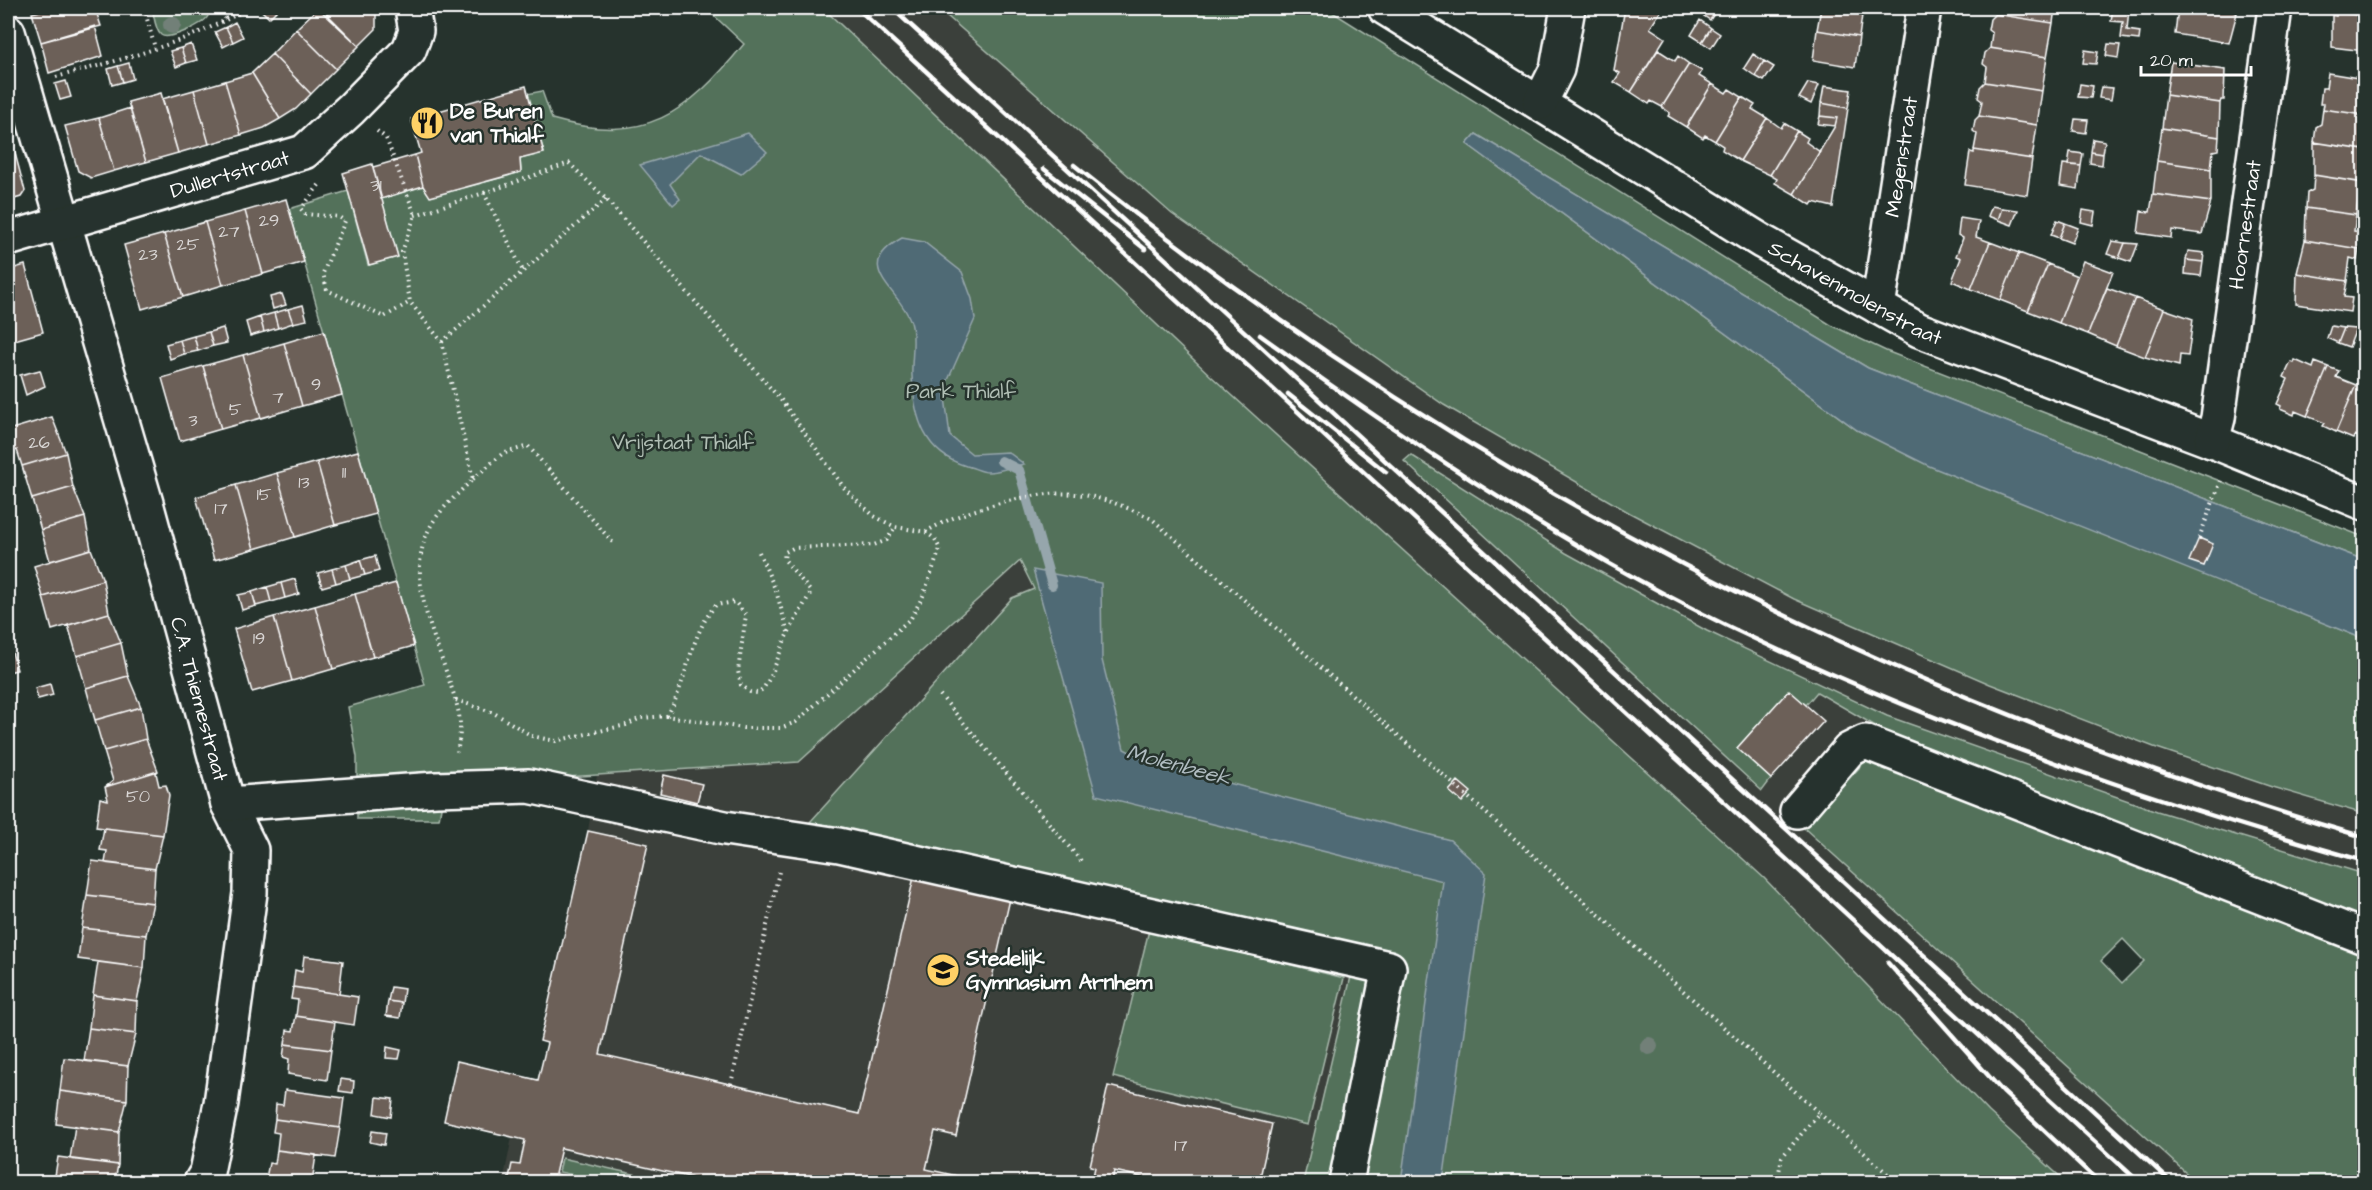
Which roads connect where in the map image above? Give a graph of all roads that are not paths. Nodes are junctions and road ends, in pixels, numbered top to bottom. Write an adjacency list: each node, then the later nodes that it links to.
1 (412, 8): 8 (street, Dullertstraat)
2 (1384, 8): 7 (street, Schavenmolenstraat)
3 (1568, 8): 7 (street)
4 (1924, 8): 10 (street, Megenstraat)
5 (2275, 8): 11 (street, Hoornestraat)
6 (8, 32): 8 (street, C.A. Thiemestraat)
7 (1540, 103): 10 (street, Schavenmolenstraat)
8 (65, 222): 9 (street, Dullertstraat); 13 (street, C.A. Thiemestraat)
9 (8, 238)
10 (1878, 307): 11 (street, Schavenmolenstraat)
11 (2212, 441): 12 (street, Schavenmolenstraat)
12 (2364, 502)
13 (228, 804): 16 (street, C.A. Thiemestraat); 17 (street)
14 (1797, 811): 15 (street)
15 (2364, 937)
16 (201, 1182)
17 (1347, 1182)

